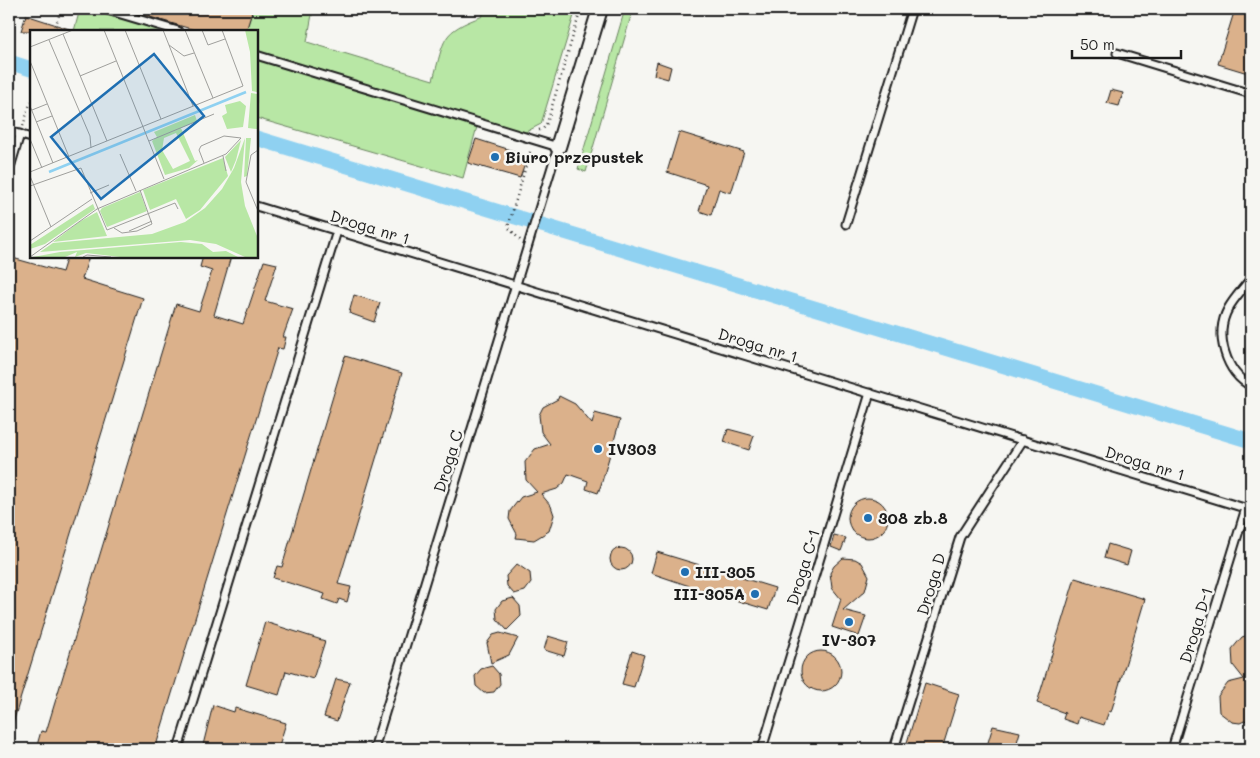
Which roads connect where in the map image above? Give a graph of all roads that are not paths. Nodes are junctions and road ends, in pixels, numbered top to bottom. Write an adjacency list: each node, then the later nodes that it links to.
1 (104, 9): 4 (lane)
2 (600, 9): 11 (street)
3 (912, 9): 14 (lane)
4 (175, 30)
5 (1117, 53): 7 (lane)
6 (258, 56): 11 (lane)
7 (1251, 94)
8 (9, 131): 9 (lane)
9 (20, 134): 10 (lane); 12 (lane)
10 (30, 138)
11 (558, 147): 17 (lane, Droga C)
12 (9, 171)
13 (258, 207): 15 (lane, Droga nr 1)
14 (846, 224)
15 (337, 231): 17 (lane, Droga nr 1); 22 (lane)
16 (1251, 278): 18 (lane)
17 (516, 285): 19 (lane, Droga nr 1); 23 (lane, Droga C)
18 (1251, 386)
19 (870, 394): 20 (lane, Droga nr 1); 24 (lane, Droga C-1)
20 (1023, 440): 21 (lane, Droga nr 1); 25 (lane, Droga D)
21 (1249, 509): 26 (lane, Droga D-1)
22 (178, 749)
23 (374, 749)
24 (762, 749)
25 (894, 749)
26 (1172, 749)

